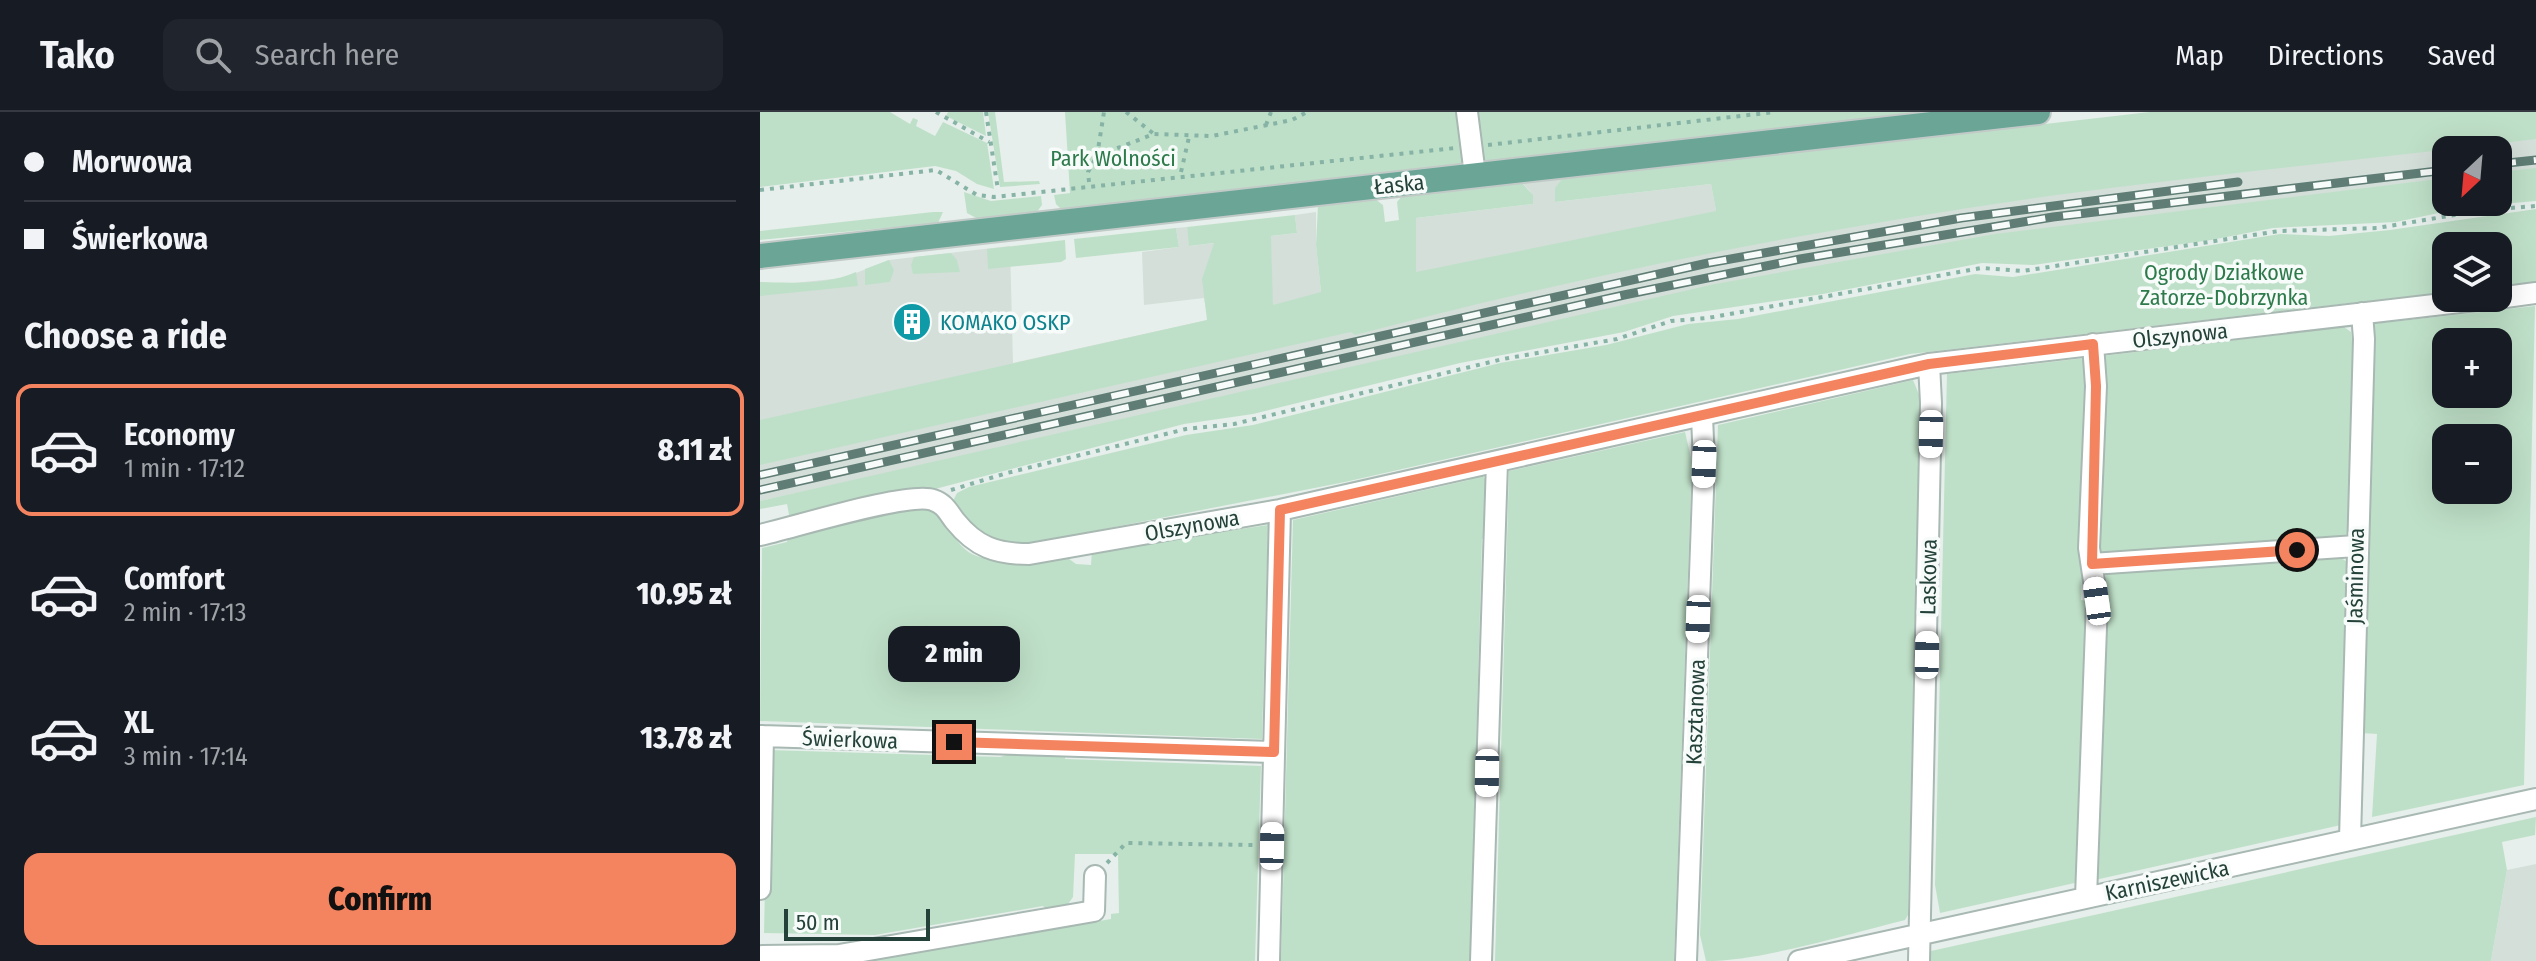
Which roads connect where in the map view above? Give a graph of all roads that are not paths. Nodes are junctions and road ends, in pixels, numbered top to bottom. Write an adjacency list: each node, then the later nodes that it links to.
1 (1467, 112): 3 (street)
2 (2038, 112): 3 (main road, Łaska)
3 (1475, 175): 4 (main road, Łaska)
4 (760, 256)
5 (2536, 293): 6 (street, Olszynowa)
6 (2512, 296)
7 (2432, 305): 8 (street, Olszynowa)
8 (2362, 313): 9 (street, Olszynowa); 15 (street, Jaśminowa)
9 (2093, 344): 10 (street, Olszynowa); 16 (street)
10 (1929, 364): 11 (street, Olszynowa); 24 (street, Laskowa)
11 (1702, 416): 12 (street, Olszynowa); 28 (street, Kasztanowa)
12 (1497, 462): 13 (street, Olszynowa); 27 (street)
13 (1280, 510): 14 (street, Olszynowa); 18 (street)
14 (760, 535)
15 (2356, 546): 16 (street); 20 (street, Jaśminowa)
16 (2092, 564): 23 (street)
17 (761, 736): 18 (street, Świerkowa); 22 (street)
18 (1274, 752): 26 (street)
19 (2536, 799): 20 (street, Karniszewicka)
20 (2350, 839): 23 (street, Karniszewicka)
21 (1095, 876): 25 (street)
22 (760, 889)
23 (2086, 897): 24 (street, Karniszewicka)
24 (1921, 934): 29 (street, Karniszewicka); 30 (street, Laskowa)
25 (761, 955)
26 (1269, 961)
27 (1481, 961)
28 (1686, 961)
29 (1799, 961)
30 (1919, 961)

